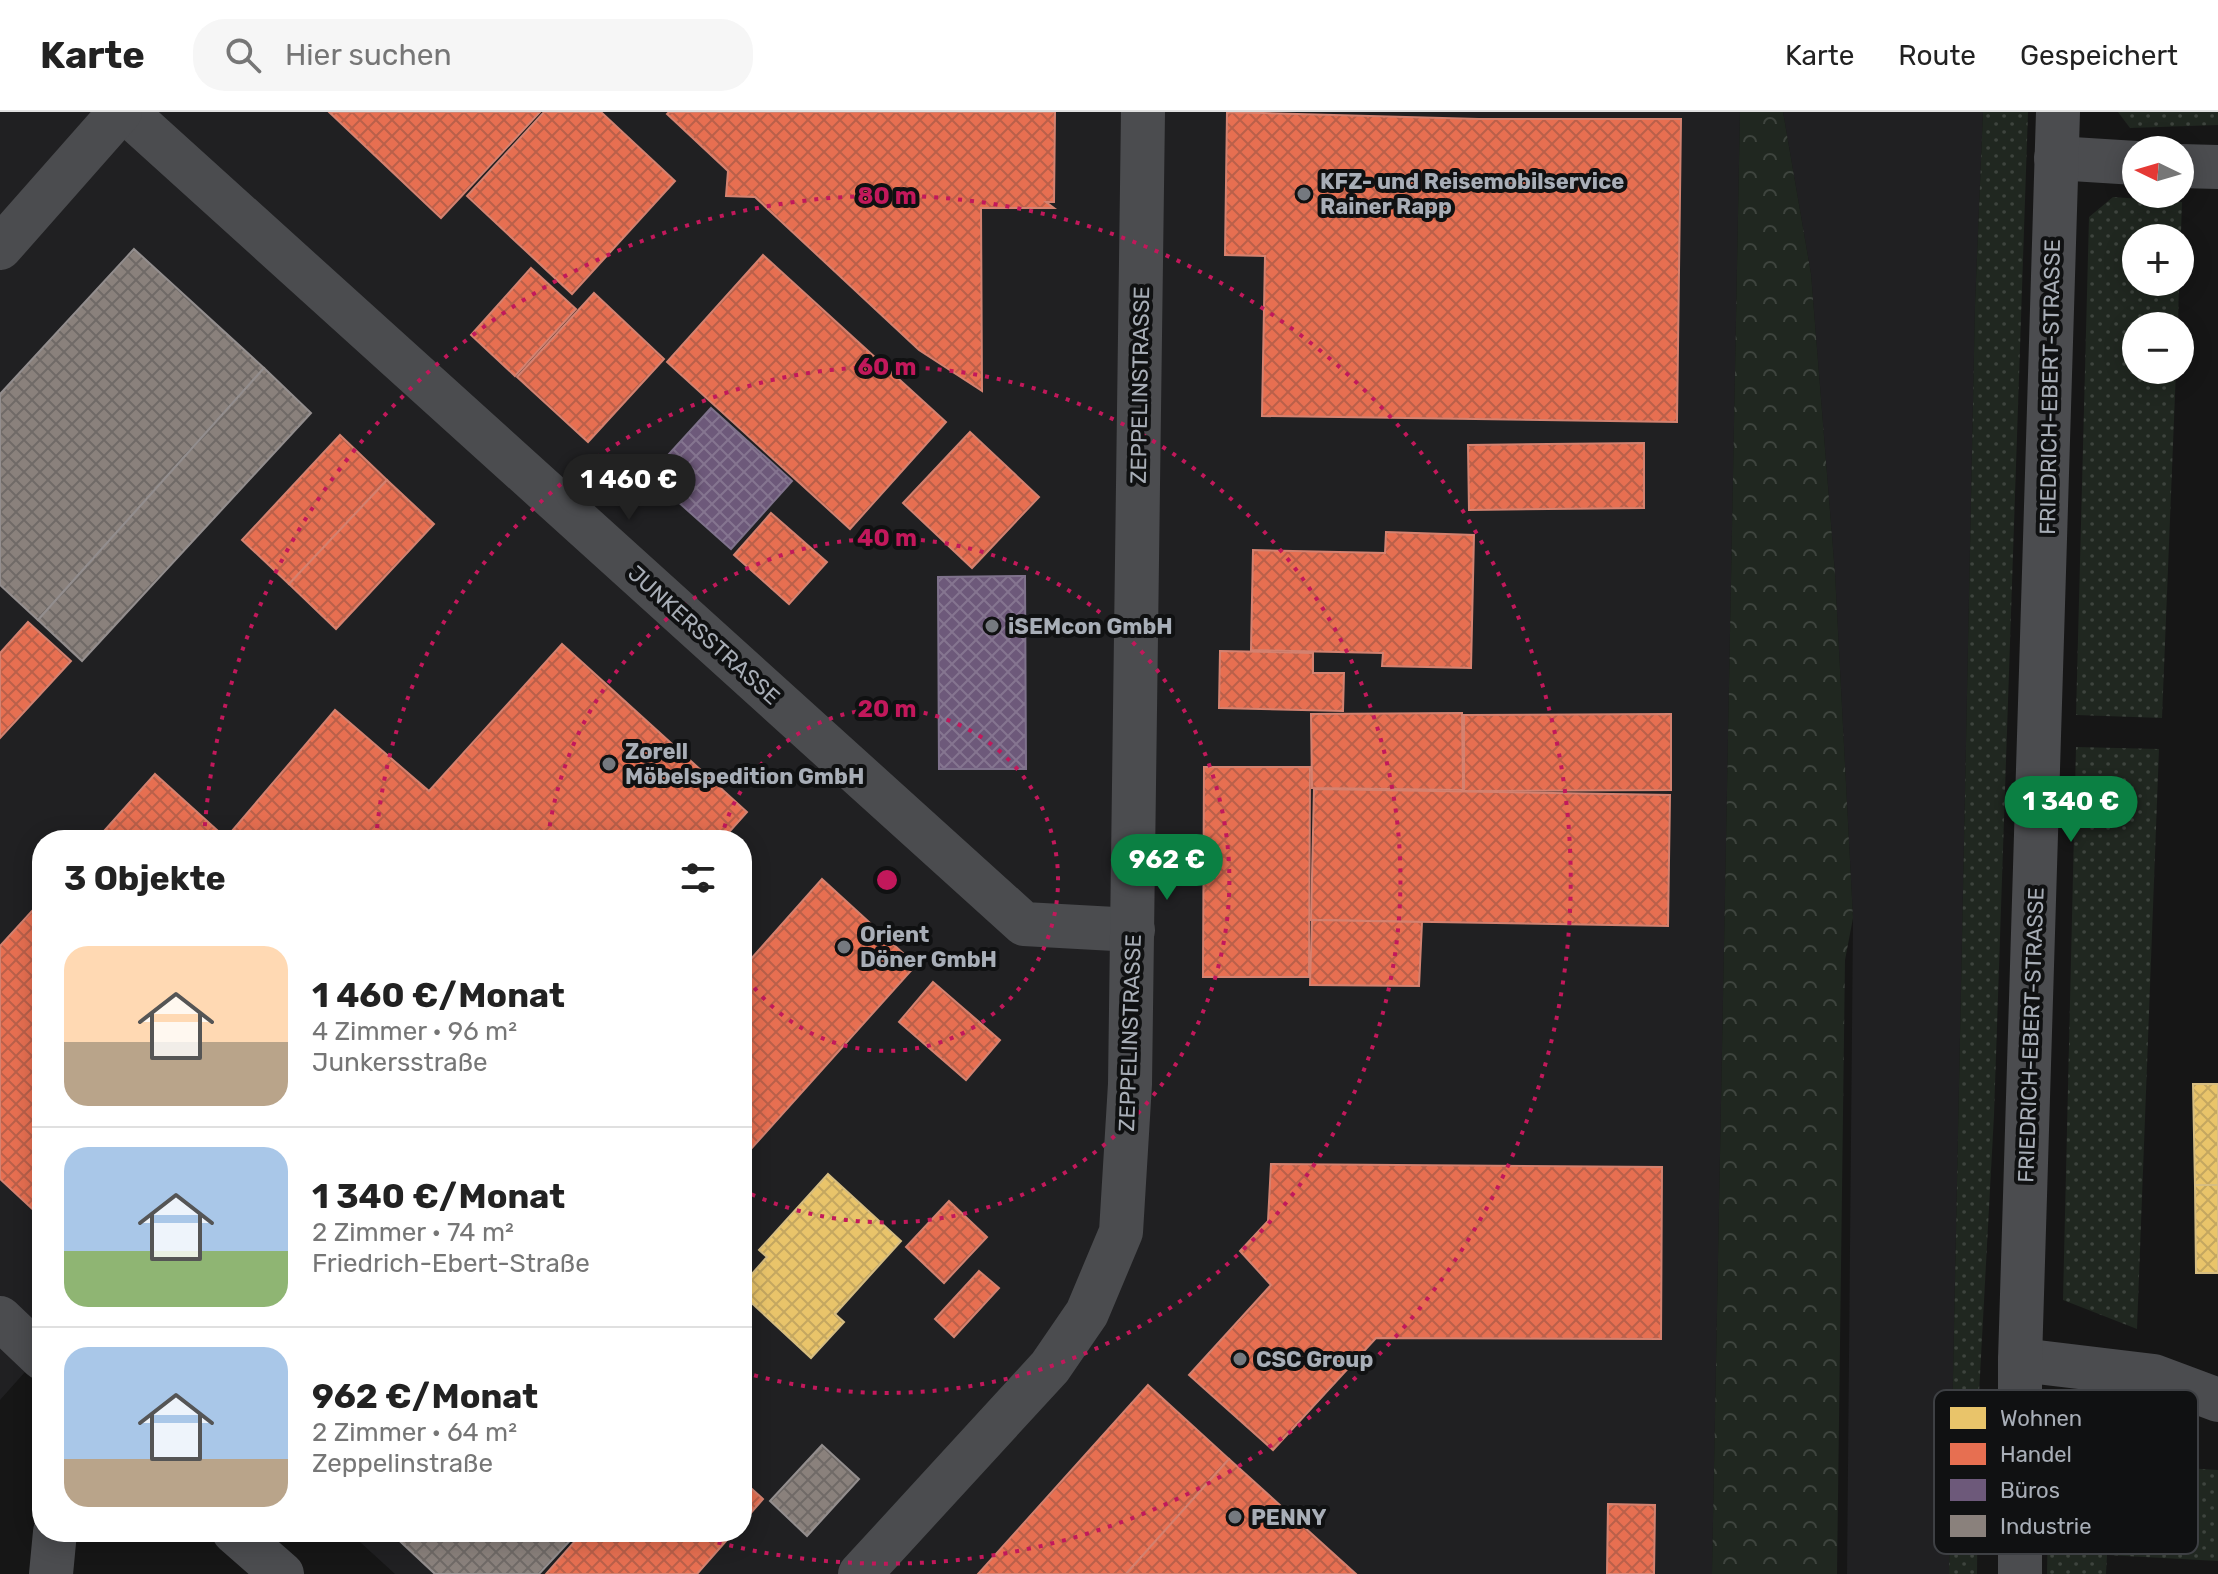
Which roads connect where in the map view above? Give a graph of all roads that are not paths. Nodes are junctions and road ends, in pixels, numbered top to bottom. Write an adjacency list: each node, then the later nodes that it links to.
1 (123, 112): 8 (street); 9 (street, JUNKERSSTRASSE)
2 (1143, 112): 9 (street, ZEPPELINSTRASSE)
3 (2058, 112): 4 (street, FRIEDRICH-EBERT-STRASSE)
4 (2056, 158): 5 (street); 12 (street, FRIEDRICH-EBERT-STRASSE)
5 (2122, 162)
6 (2194, 166): 7 (street)
7 (2218, 167)
8 (0, 248)
9 (1133, 930): 21 (street, ZEPPELINSTRASSE)
10 (0, 1318): 11 (street)
11 (32, 1348)
12 (2020, 1360): 13 (street, FRIEDRICH-EBERT-STRASSE); 14 (street)
13 (2020, 1390)
14 (2191, 1390)
15 (2198, 1392): 16 (street)
16 (2218, 1400)
17 (54, 1542): 19 (street)
18 (245, 1542): 20 (street)
19 (51, 1574)
20 (282, 1574)
21 (860, 1574)

